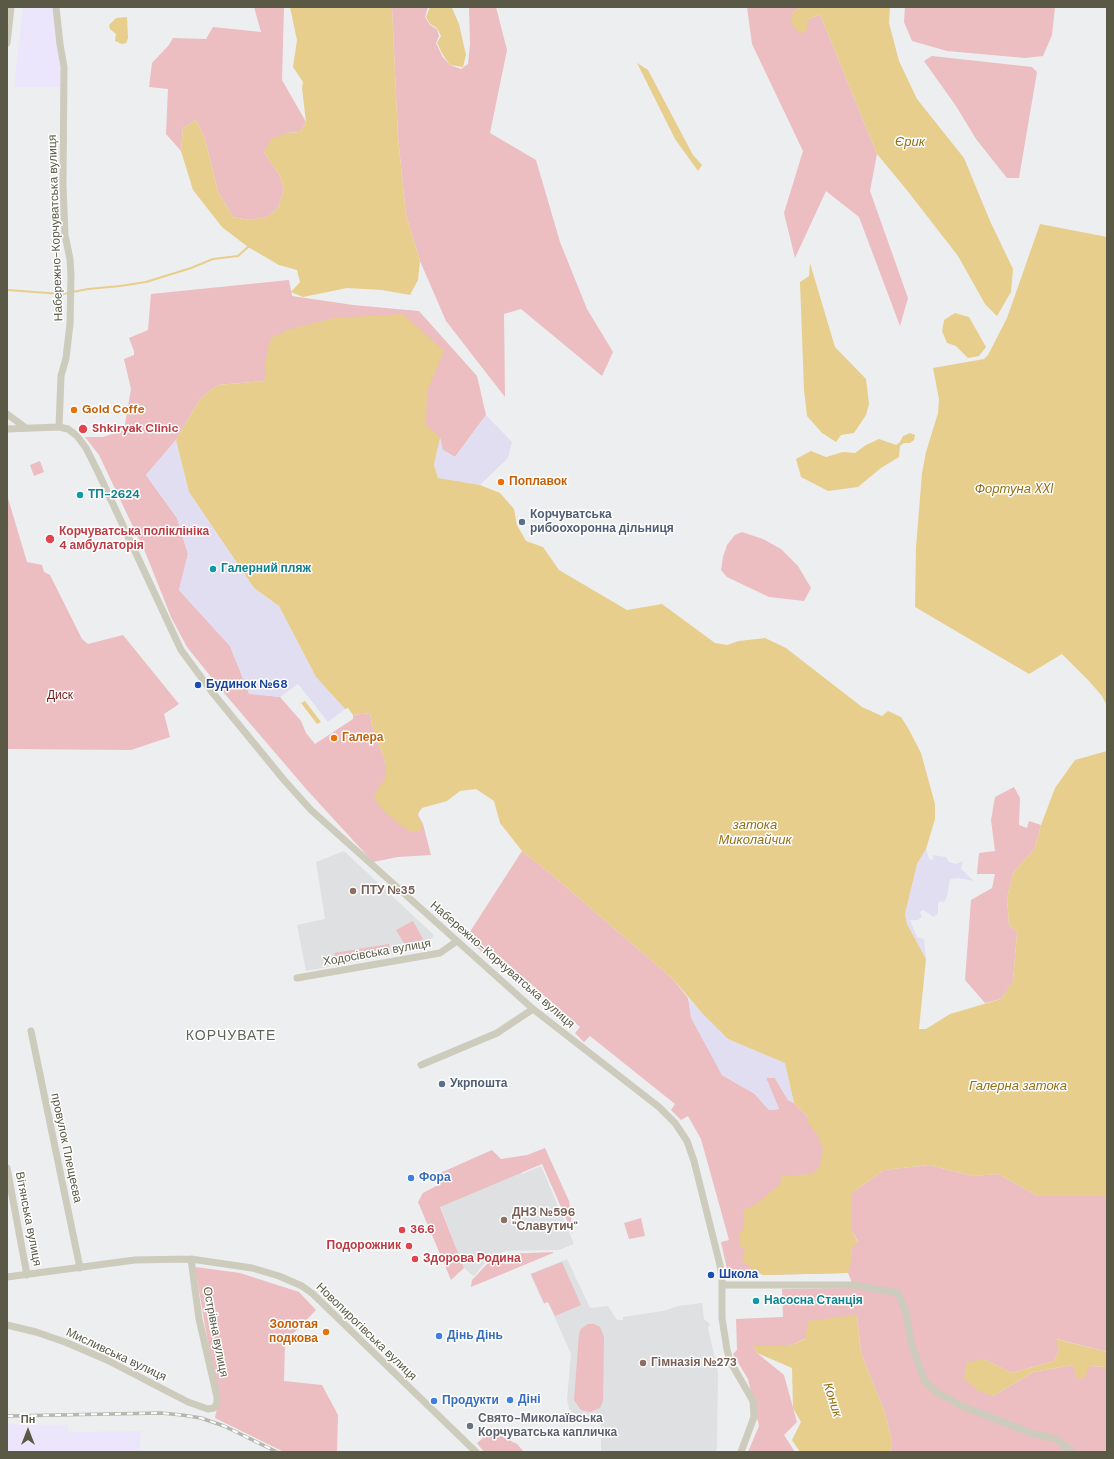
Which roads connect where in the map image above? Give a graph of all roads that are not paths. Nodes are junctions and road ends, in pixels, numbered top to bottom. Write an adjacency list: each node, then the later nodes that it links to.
1 (11, 7): 3 (street)
2 (56, 7): 5 (street, Набережно-Корчуватська вулиця)
3 (7, 43)
4 (7, 414): 6 (street)
5 (59, 427): 6 (street); 8 (street, Набережно-Корчуватська вулиця)
6 (26, 428): 7 (street)
7 (7, 429)
8 (456, 941): 9 (street, Ходосівська вулиця); 10 (street, Набережно-Корчуватська вулиця)
9 (297, 978)
10 (533, 1009): 12 (street); 18 (street, Набережно-Корчуватська вулиця)
11 (31, 1031): 15 (street, провулок Плещеєва)
12 (421, 1065)
13 (7, 1168): 16 (street, Вітянська вулиця)
14 (191, 1259): 15 (street, Новопирогівська вулиця); 20 (street, Острівна вулиця); 21 (street, Новопирогівська вулиця)
15 (80, 1268): 16 (street, Новопирогівська вулиця)
16 (27, 1275): 17 (street, Новопирогівська вулиця)
17 (7, 1277)
18 (722, 1284): 22 (street, Набережно-Корчуватська вулиця); 23 (street)
19 (7, 1326): 20 (street, Мисливська вулиця)
20 (214, 1408)
21 (476, 1452)
22 (741, 1452)
23 (1072, 1452)

